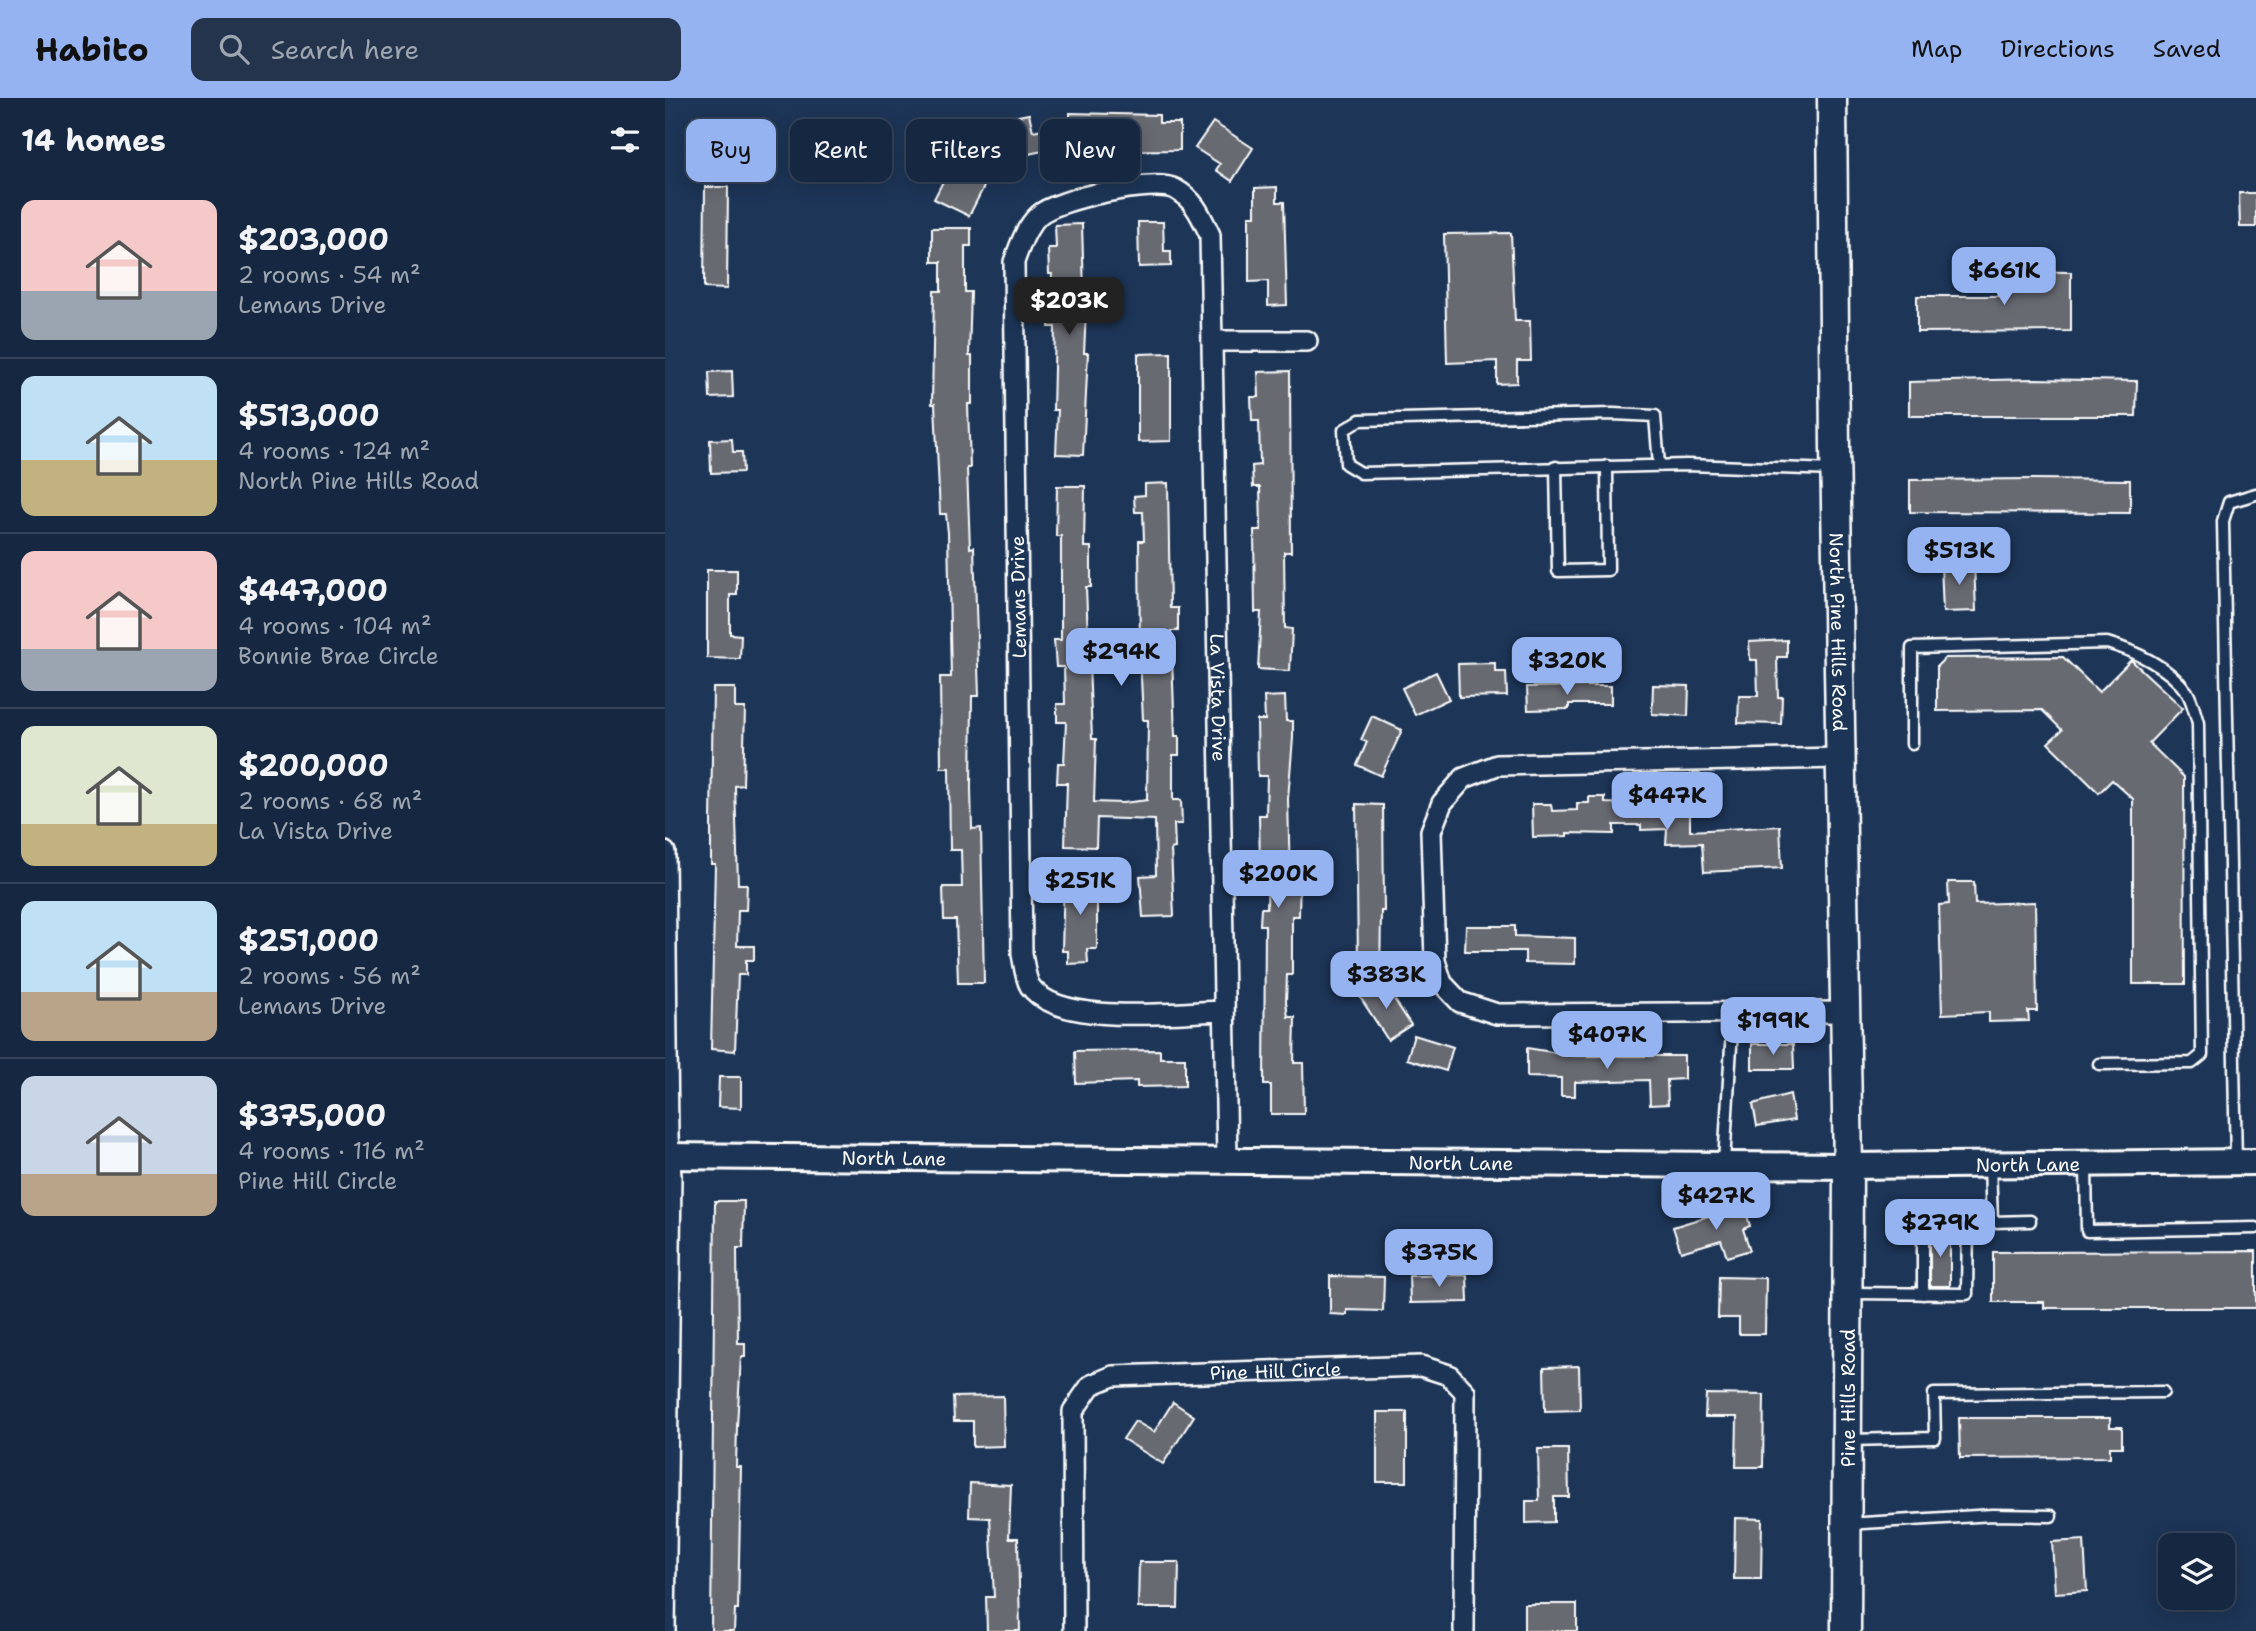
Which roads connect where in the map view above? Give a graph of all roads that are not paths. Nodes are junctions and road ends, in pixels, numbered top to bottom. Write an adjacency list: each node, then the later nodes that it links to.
1 (1832, 98): 8 (main road, North Pine Hills Road)
2 (1210, 235): 3 (street, La Vista Drive); 13 (street, Lemans Drive)
3 (1212, 341): 4 (street); 13 (street, La Vista Drive)
4 (1307, 341)
5 (1660, 465): 6 (lane); 7 (lane); 8 (lane)
6 (1607, 466): 7 (lane); 7 (lane)
7 (1556, 467)
8 (1835, 470): 11 (main road, North Pine Hills Road)
9 (2256, 494): 19 (lane)
10 (1913, 744): 16 (lane)
11 (1841, 758): 14 (main road, North Pine Hills Road); 15 (street)
12 (665, 852): 17 (street)
13 (1223, 1011): 18 (street, La Vista Drive)
14 (1846, 1012): 15 (street); 23 (main road, North Pine Hills Road)
15 (1733, 1013): 20 (lane)
16 (2099, 1064)
17 (667, 1156): 18 (street, North Lane); 34 (street)
18 (1227, 1158): 20 (street, North Lane)
19 (2246, 1162): 22 (street, North Lane)
20 (1724, 1164): 23 (street, North Lane)
21 (1990, 1164): 22 (street, North Lane); 23 (street, North Lane); 25 (lane)
22 (2086, 1164): 27 (lane)
23 (1848, 1166): 28 (main road, Pine Hills Road)
24 (2030, 1221): 25 (lane)
25 (1992, 1222): 26 (lane)
26 (1968, 1223): 29 (lane); 29 (lane)
27 (2256, 1228)
28 (1848, 1293): 29 (lane); 31 (main road, Pine Hills Road)
29 (1923, 1294)
30 (2163, 1392): 31 (lane)
31 (1847, 1440): 33 (main road, Pine Hills Road)
32 (2052, 1516): 33 (lane)
33 (1847, 1524): 37 (main road, Pine Hills Road)
34 (665, 1631)
35 (1074, 1631): 36 (street, Pine Hill Circle)
36 (1464, 1631)
37 (1846, 1631)

